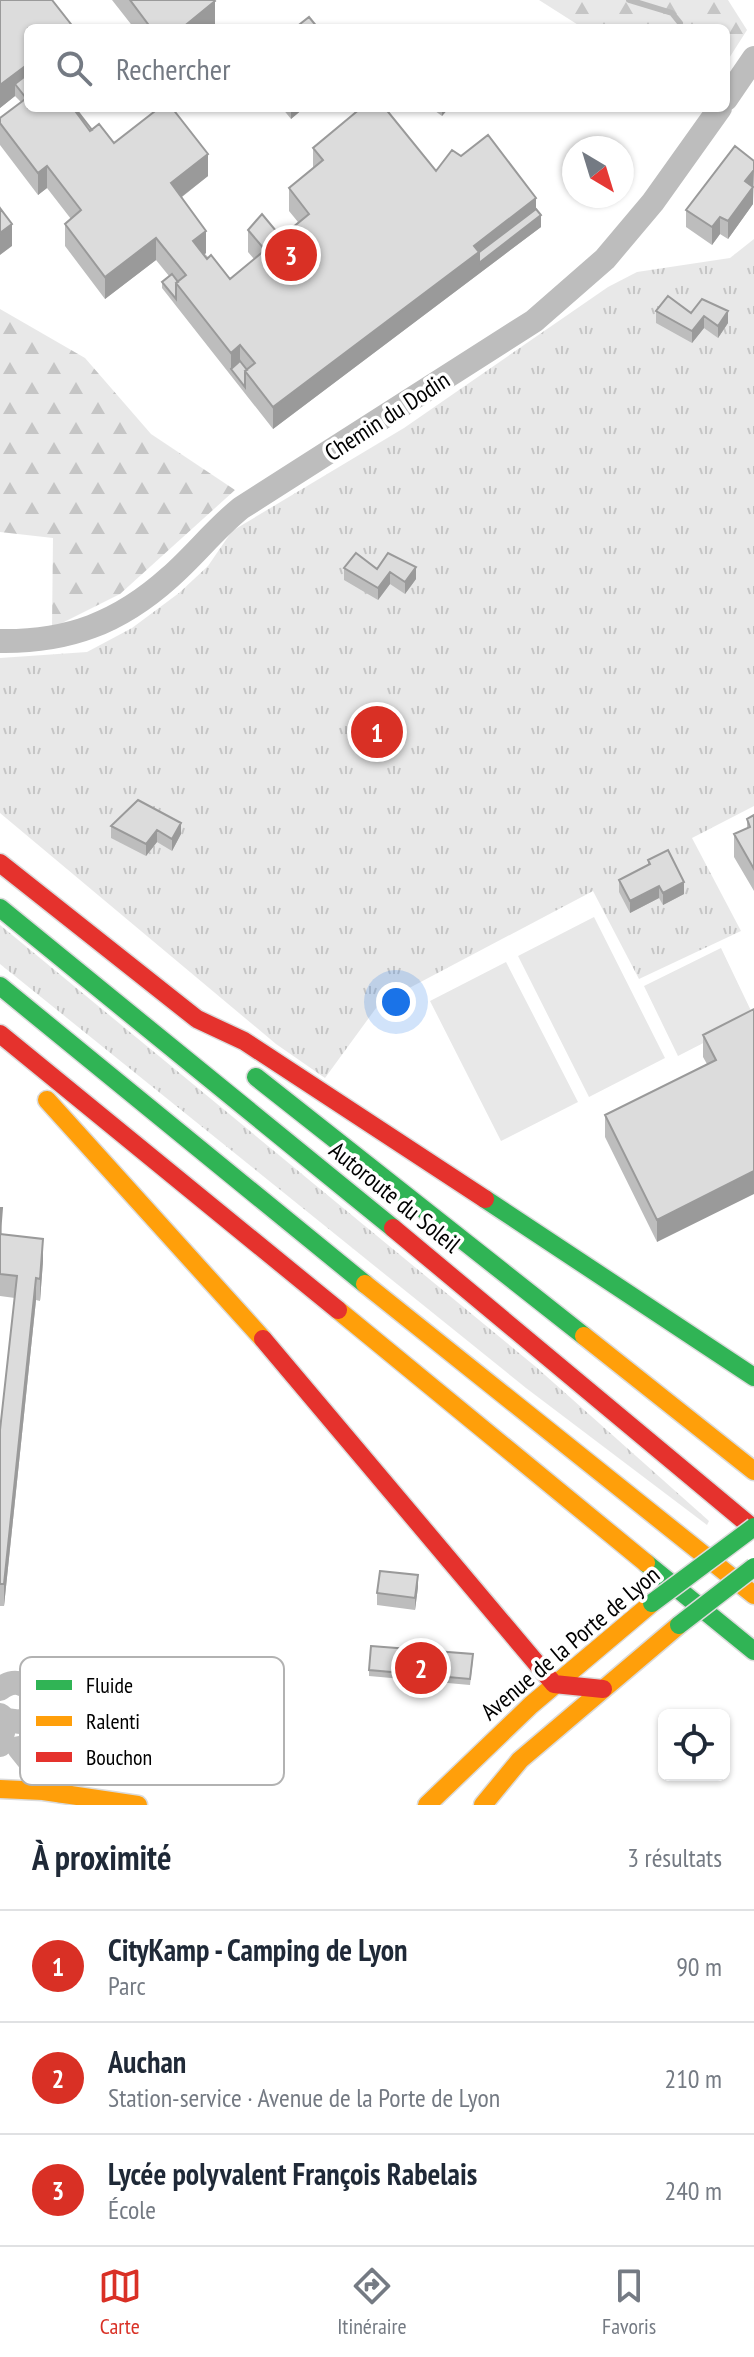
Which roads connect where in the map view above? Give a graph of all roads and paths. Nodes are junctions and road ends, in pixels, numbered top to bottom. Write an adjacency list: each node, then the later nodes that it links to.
1 (754, 58): 2 (street)
2 (730, 93)
3 (717, 112): 4 (street, Chemin du Dodin)
4 (0, 641)
5 (0, 863): 8 (main road)
6 (0, 908): 13 (main road, Autoroute du Soleil)
7 (0, 986): 15 (main road)
8 (197, 1019): 11 (main road); 12 (main road)
9 (0, 1034): 16 (main road)
10 (0, 1050): 18 (main road)
11 (754, 1377)
12 (754, 1471)
13 (754, 1528): 18 (main road, Avenue de la Porte de Lyon, bridge)
14 (754, 1567): 20 (main road, bridge)
15 (754, 1595)
16 (754, 1651)
17 (20, 1684): 19 (street)
18 (554, 1684): 20 (main road); 27 (main road, Avenue de la Porte de Lyon)
19 (0, 1689)
20 (603, 1689): 28 (main road)
21 (9, 1719): 22 (street)
22 (10, 1747): 24 (street)
23 (52, 1785): 25 (street)
24 (0, 1789): 25 (main road)
25 (72, 1795): 26 (main road)
26 (138, 1805)
27 (427, 1805)
28 (483, 1805)

